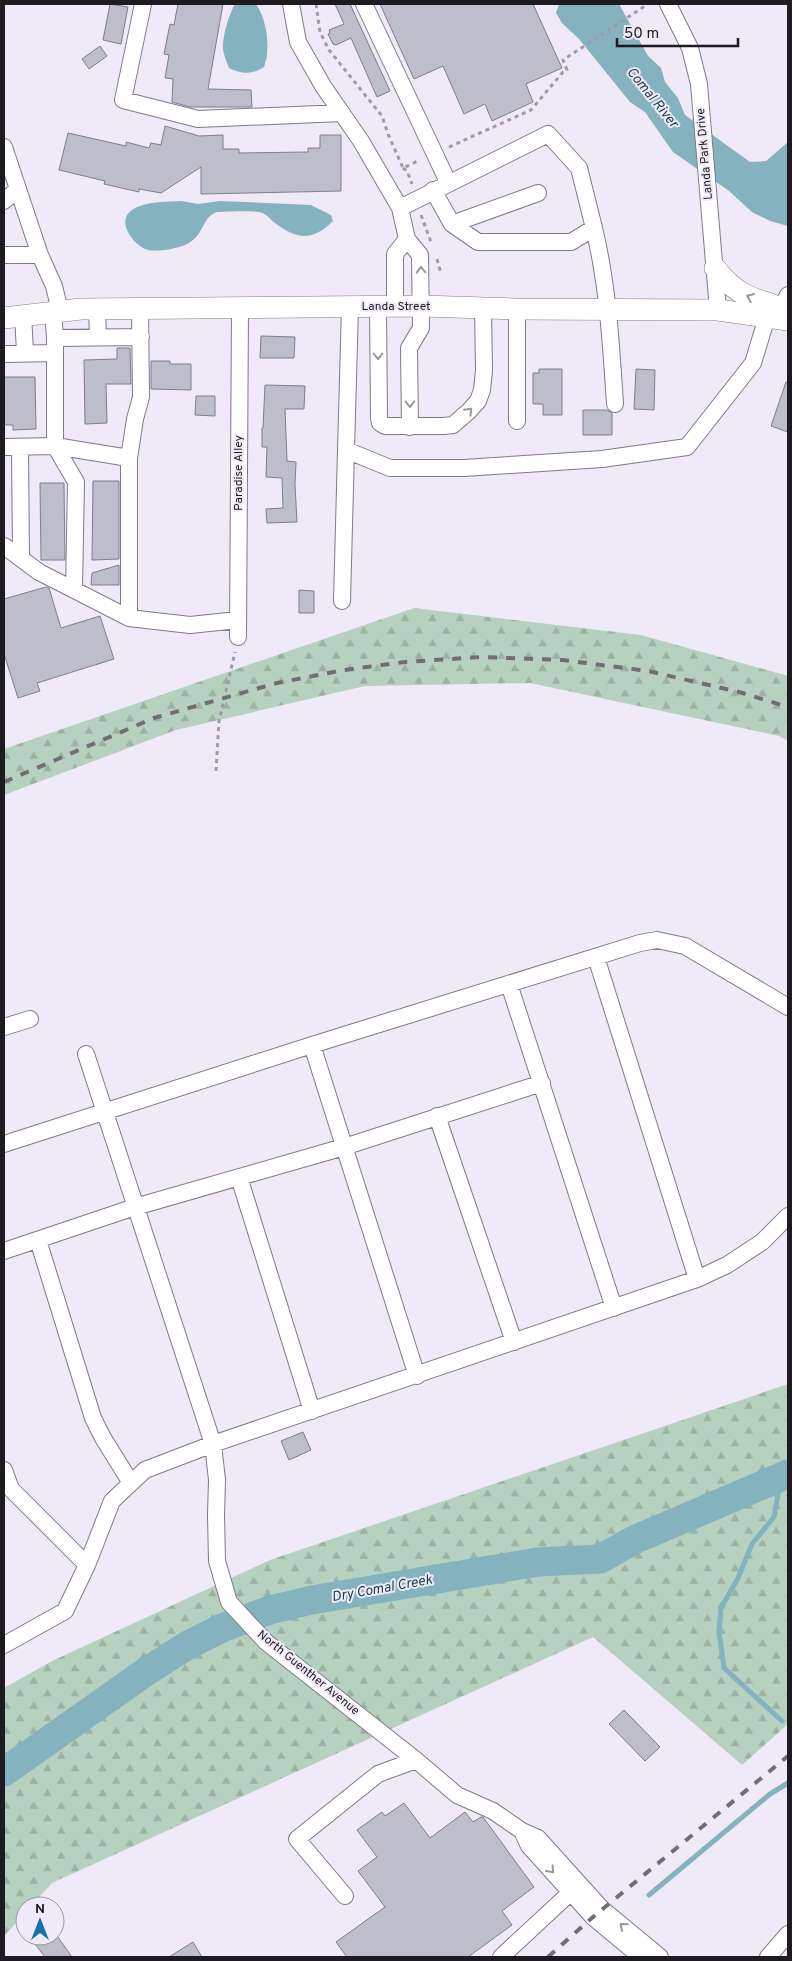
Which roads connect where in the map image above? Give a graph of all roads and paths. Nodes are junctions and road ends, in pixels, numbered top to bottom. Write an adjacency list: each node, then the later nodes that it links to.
1 (143, 4): 7 (street)
2 (291, 4): 7 (street)
3 (316, 4): 11 (path)
4 (364, 4): 12 (street)
5 (648, 4): 9 (path)
6 (668, 4): 24 (street, Landa Park Drive)
7 (342, 113): 18 (street)
8 (4, 146): 14 (street)
9 (444, 150)
10 (423, 158): 11 (path)
11 (403, 168): 13 (path)
12 (448, 182): 15 (street); 20 (street)
13 (413, 186)
14 (18, 189): 17 (street); 23 (street)
15 (433, 190): 18 (street); 19 (street)
16 (538, 193): 19 (street)
17 (4, 201)
18 (400, 208): 21 (street)
19 (452, 224): 20 (street)
20 (594, 228): 34 (street)
21 (407, 239): 26 (street, one-way to 21); 27 (street)
22 (4, 255): 23 (street)
23 (40, 255): 36 (street)
24 (715, 268): 35 (street, Landa Park Drive); 40 (main road, one-way to 24)
25 (788, 295): 37 (street)
26 (422, 306): 27 (main road, Landa Street); 30 (main road, Landa Street); 48 (street, one-way to 48)
27 (386, 307): 29 (main road, Landa Street); 48 (street, one-way to 48)
28 (140, 308): 31 (main road, Landa Street); 33 (main road, Landa Street); 42 (street)
29 (350, 308): 31 (main road, Landa Street); 52 (street)
30 (483, 308): 32 (main road, Landa Street); 48 (street, one-way to 30)
31 (240, 309): 59 (street, Paradise Alley)
32 (516, 309): 34 (main road, Landa Street); 47 (street)
33 (97, 310): 36 (main road, Landa Street); 41 (street)
34 (609, 310): 35 (main road, Landa Street); 46 (street)
35 (718, 310): 39 (main road, Landa Street)
36 (57, 311): 38 (main road, Landa Street); 43 (street)
37 (788, 312)
38 (13, 316): 44 (street)
39 (767, 317): 40 (main road, Landa Street); 52 (street)
40 (788, 319)
41 (98, 337): 42 (street); 43 (street)
42 (141, 337): 53 (street)
43 (55, 345): 44 (street); 49 (street)
44 (25, 352): 45 (street)
45 (4, 354)
46 (615, 404)
47 (517, 421)
48 (410, 427)
49 (55, 446): 51 (street); 53 (street); 56 (street)
50 (4, 447): 51 (street)
51 (20, 447): 55 (street)
52 (346, 450): 57 (street)
53 (129, 458): 58 (street)
54 (4, 546): 55 (street)
55 (21, 558): 56 (street)
56 (74, 590): 58 (street)
57 (342, 601)
58 (129, 618): 59 (street)
59 (238, 628): 60 (path)
60 (216, 771)
61 (596, 957): 62 (street); 63 (street); 78 (street)
62 (510, 984): 66 (street); 68 (street)
63 (788, 1007)
64 (30, 1019): 65 (street)
65 (4, 1027)
66 (312, 1045): 69 (street); 72 (street)
67 (86, 1054): 69 (street, North Guenther Avenue)
68 (542, 1083): 70 (street); 79 (street)
69 (104, 1112): 71 (street); 74 (street, North Guenther Avenue)
70 (437, 1116): 72 (street); 80 (street)
71 (4, 1144)
72 (344, 1147): 73 (street); 81 (street)
73 (239, 1177): 74 (street); 82 (street)
74 (136, 1207): 76 (street); 83 (street, North Guenther Avenue)
75 (788, 1216): 78 (street)
76 (38, 1240): 77 (street); 85 (street)
77 (4, 1252)
78 (697, 1279): 79 (street)
79 (614, 1308): 80 (street)
80 (514, 1342): 81 (street)
81 (417, 1376): 82 (street)
82 (312, 1411): 83 (street)
83 (214, 1444): 85 (street); 89 (street, North Guenther Avenue)
84 (4, 1470): 86 (street)
85 (131, 1483): 87 (street)
86 (8, 1493): 87 (street)
87 (87, 1565): 88 (street)
88 (11, 1642)
89 (416, 1760): 90 (street, North Guenther Avenue); 92 (street)
90 (522, 1831): 91 (street, North Guenther Avenue, one-way to 91); 96 (street, North Guenther Avenue, one-way to 90)
91 (571, 1892): 94 (street); 95 (street, North Guenther Avenue)
92 (344, 1896)
93 (788, 1934): 97 (street)
94 (500, 1957)
95 (641, 1957)
96 (660, 1957)
97 (768, 1957)

